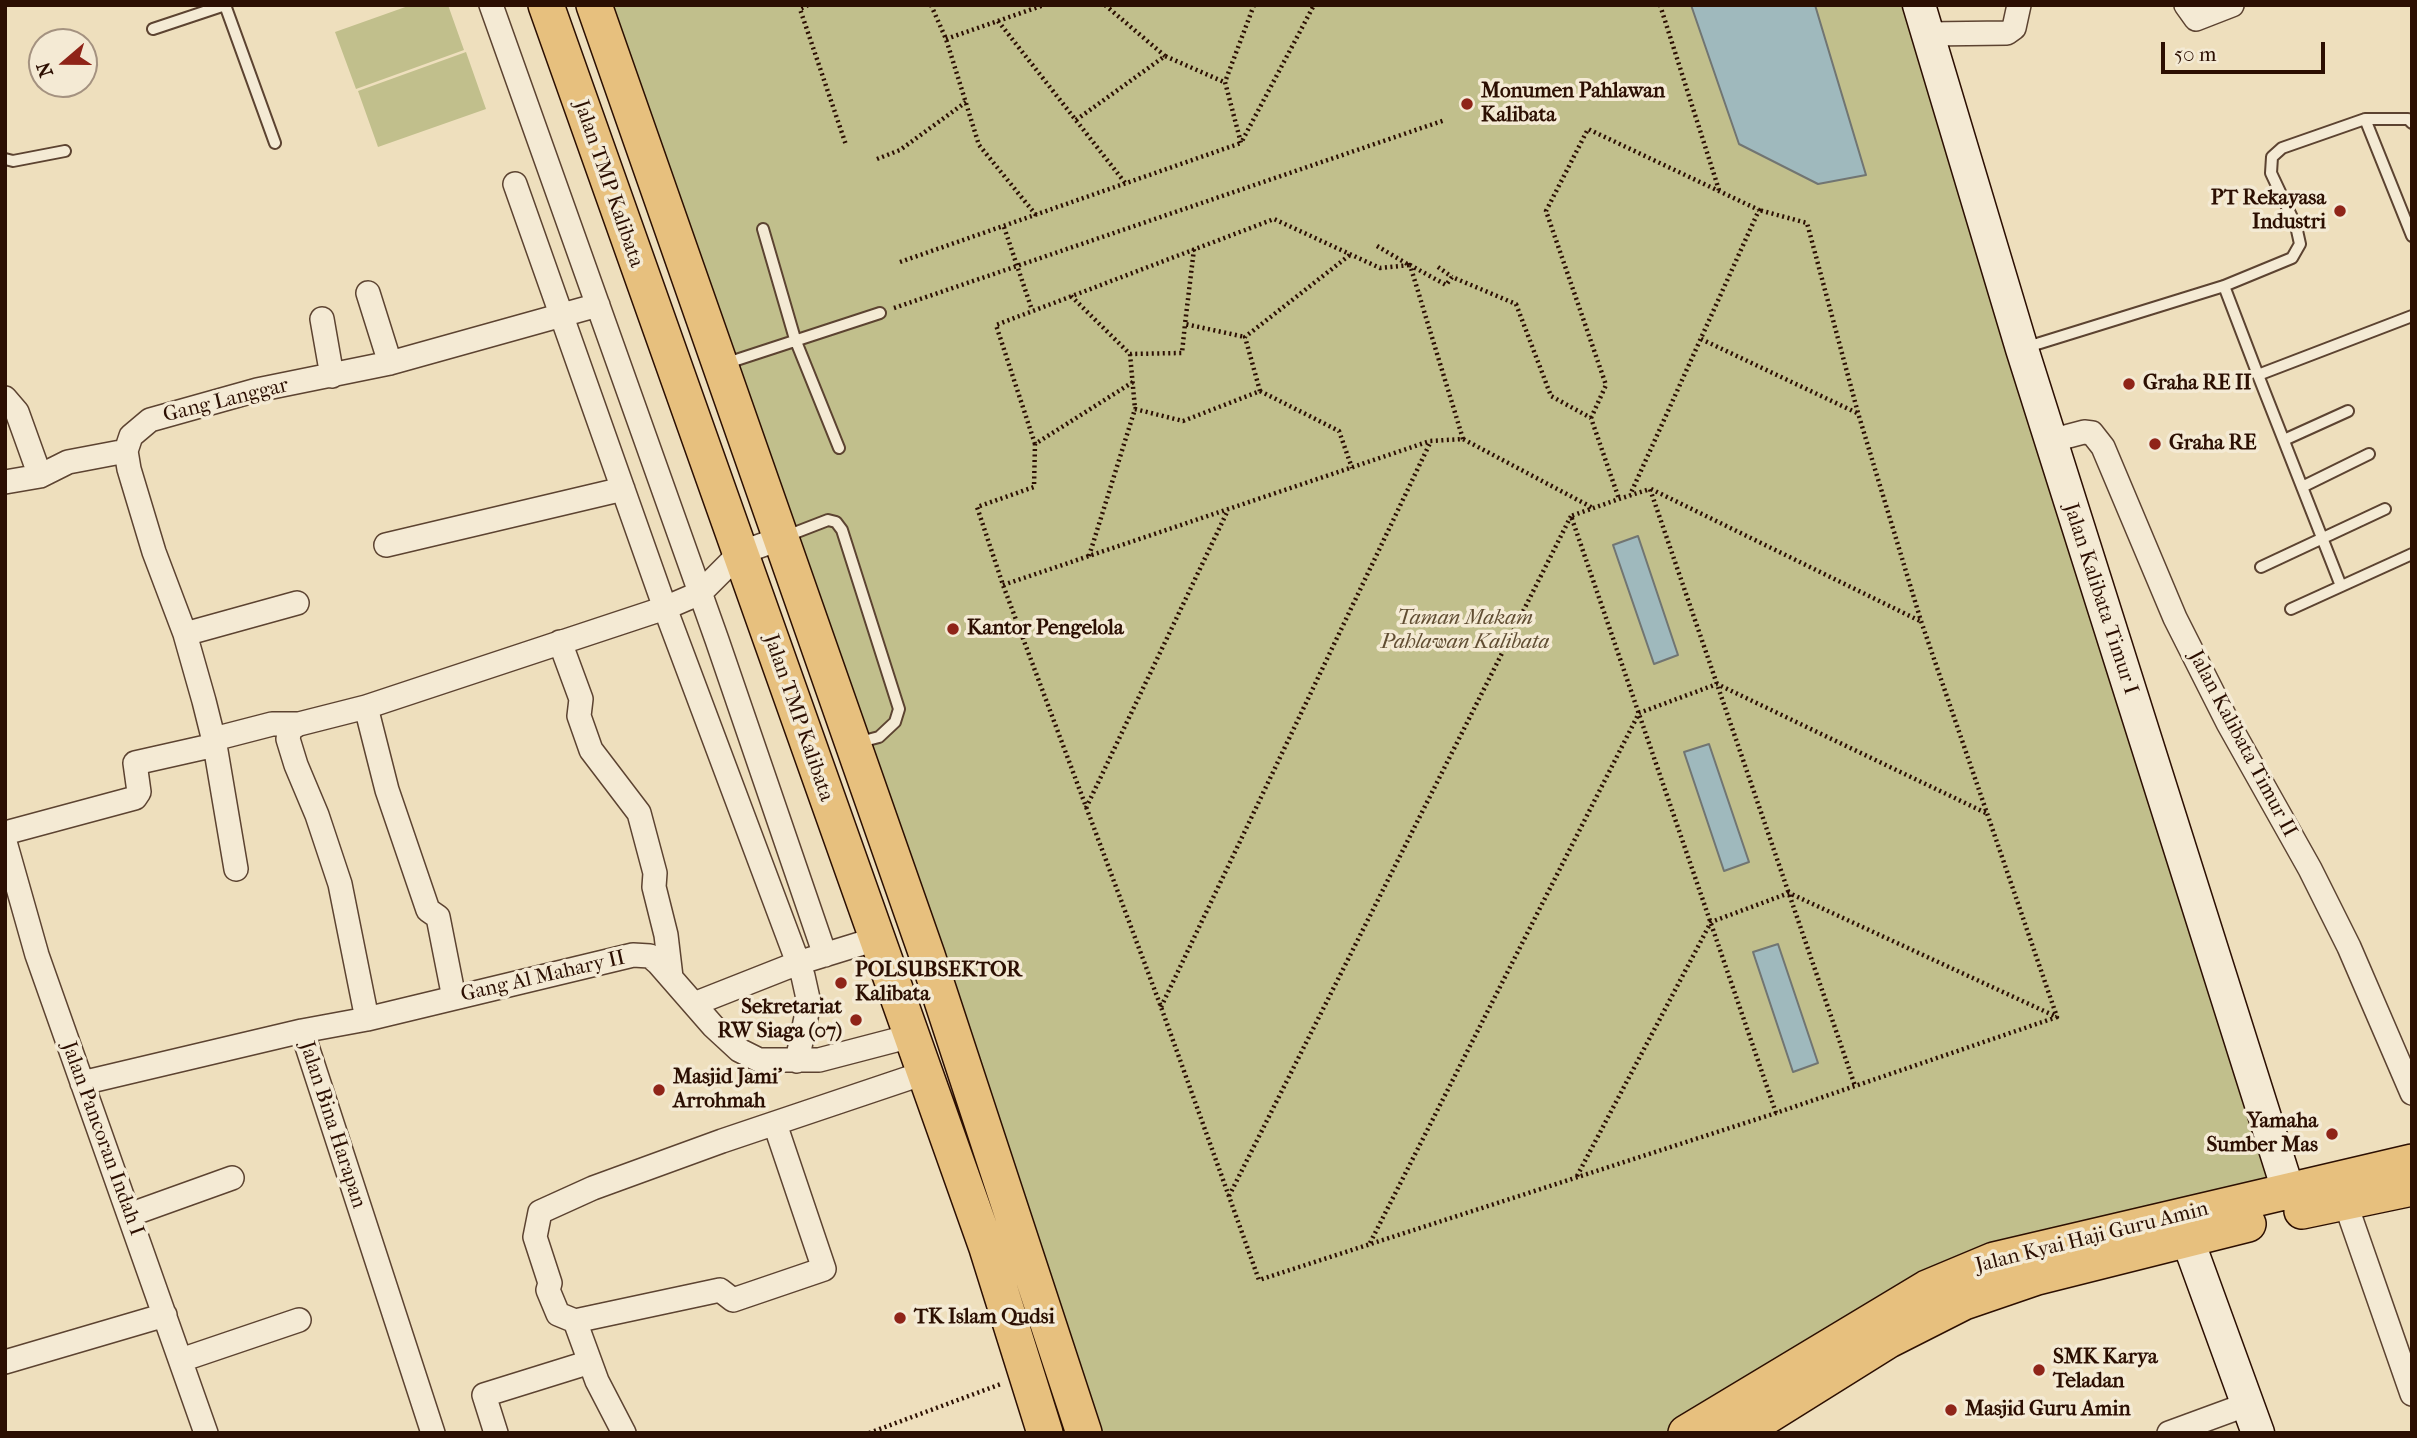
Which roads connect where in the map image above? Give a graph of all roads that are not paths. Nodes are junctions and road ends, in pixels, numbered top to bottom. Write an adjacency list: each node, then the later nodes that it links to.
1 (225, 5): 9 (lane); 12 (lane)
2 (491, 5): 20 (street)
3 (546, 5): 26 (main road, Jalan TMP Kalibata)
4 (594, 5): 21 (main road, Jalan TMP Kalibata)
5 (2019, 5): 8 (street)
6 (2186, 5): 7 (street)
7 (2232, 5)
8 (1923, 20): 28 (street, Jalan Kalibata Timur I)
9 (153, 29)
10 (2365, 119): 11 (lane); 17 (lane); 18 (lane)
11 (2412, 123)
12 (275, 143)
13 (65, 150): 14 (lane)
14 (5, 159)
15 (515, 184): 24 (street)
16 (763, 229): 27 (lane)
17 (2412, 236)
18 (2224, 286): 28 (lane); 31 (lane)
19 (368, 293): 29 (street)
20 (598, 305): 24 (street, Gang Langgar); 52 (street)
21 (700, 307): 26 (main road); 30 (main road, Jalan TMP Kalibata)
22 (880, 313): 27 (lane)
23 (2412, 316): 31 (lane)
24 (563, 317): 29 (street, Gang Langgar); 43 (street)
25 (322, 319): 32 (street)
26 (659, 329): 48 (main road, Jalan TMP Kalibata)
27 (795, 339): 30 (lane); 37 (lane)
28 (2022, 349): 36 (street, Jalan Kalibata Timur I)
29 (390, 363): 32 (street, Gang Langgar)
30 (721, 365): 45 (main road, Jalan TMP Kalibata)
31 (2258, 375): 35 (lane)
32 (332, 376): 38 (street, Gang Langgar)
33 (5, 398): 40 (street)
34 (2348, 411): 35 (lane)
35 (2284, 440): 42 (lane)
36 (2050, 441): 78 (street, Jalan Kalibata Timur II); 83 (street, Jalan Kalibata Timur I)
37 (839, 448)
38 (126, 451): 40 (street); 56 (street)
39 (2370, 454): 42 (lane)
40 (40, 477): 41 (street)
41 (5, 482)
42 (2302, 487): 46 (lane)
43 (623, 489): 47 (street); 54 (street)
44 (2385, 509): 46 (lane)
45 (782, 538): 48 (street); 61 (lane); 67 (main road, Jalan TMP Kalibata)
46 (2322, 538): 50 (lane); 51 (lane)
47 (386, 545)
48 (740, 553): 52 (street); 65 (main road, Jalan TMP Kalibata)
49 (2412, 554): 51 (lane)
50 (2261, 567)
51 (2342, 586): 55 (lane)
52 (700, 593): 54 (street); 66 (street)
53 (297, 603): 56 (street)
54 (664, 608): 57 (street); 68 (street)
55 (2291, 609)
56 (186, 634): 60 (street)
57 (560, 642): 58 (street); 69 (street)
58 (366, 707): 59 (street); 70 (street)
59 (299, 724): 60 (street); 72 (street)
60 (214, 742): 62 (street); 64 (street)
61 (860, 743)
62 (5, 833)
63 (5, 842): 77 (street, Jalan Pancoran Indah I)
64 (236, 869)
65 (881, 951): 66 (street); 67 (main road); 74 (main road, Jalan TMP Kalibata)
66 (825, 955): 68 (street)
67 (927, 955): 100 (main road, Jalan TMP Kalibata)
68 (798, 963): 71 (street); 75 (street)
69 (671, 977): 70 (street, Gang Al Mahary II); 71 (street, Gang Al Mahary II)
70 (454, 998): 72 (street, Gang Al Mahary II)
71 (694, 1004): 75 (street, Gang Al Mahary II)
72 (367, 1019): 73 (street, Gang Al Mahary II)
73 (302, 1031): 77 (street, Jalan Bina Harapan); 96 (street, Jalan Bina Harapan)
74 (911, 1037): 75 (street, Gang Al Mahary II); 76 (main road, Jalan TMP Kalibata)
75 (797, 1061)
76 (924, 1073): 79 (street); 99 (main road, Jalan TMP Kalibata)
77 (82, 1083): 85 (street, Jalan Pancoran Indah I)
78 (2412, 1093)
79 (775, 1124): 89 (street); 89 (street)
80 (2412, 1162): 83 (main road, Jalan Kyai Haji Guru Amin)
81 (232, 1178): 85 (street)
82 (2412, 1188): 84 (main road, Jalan Kyai Haji Guru Amin)
83 (2288, 1190): 101 (main road, Jalan Kyai Haji Guru Amin)
84 (2346, 1206): 86 (main road, Jalan Kyai Haji Guru Amin); 93 (street)
85 (129, 1215): 87 (street, Jalan Pancoran Indah I)
86 (2192, 1252): 94 (street); 102 (main road, Jalan Kyai Haji Guru Amin)
87 (164, 1315): 90 (street, Jalan Pancoran Indah I); 91 (street)
88 (299, 1320): 90 (street)
89 (575, 1321): 92 (street)
90 (181, 1360): 95 (street, Jalan Pancoran Indah I)
91 (5, 1362)
92 (590, 1362): 97 (street); 98 (street)
93 (2412, 1394)
94 (2253, 1418): 103 (street)
95 (206, 1433)
96 (433, 1433)
97 (496, 1433)
98 (624, 1433)
99 (1045, 1433)
100 (1084, 1433)
101 (1686, 1433)
102 (1740, 1433)
103 (2169, 1433)

